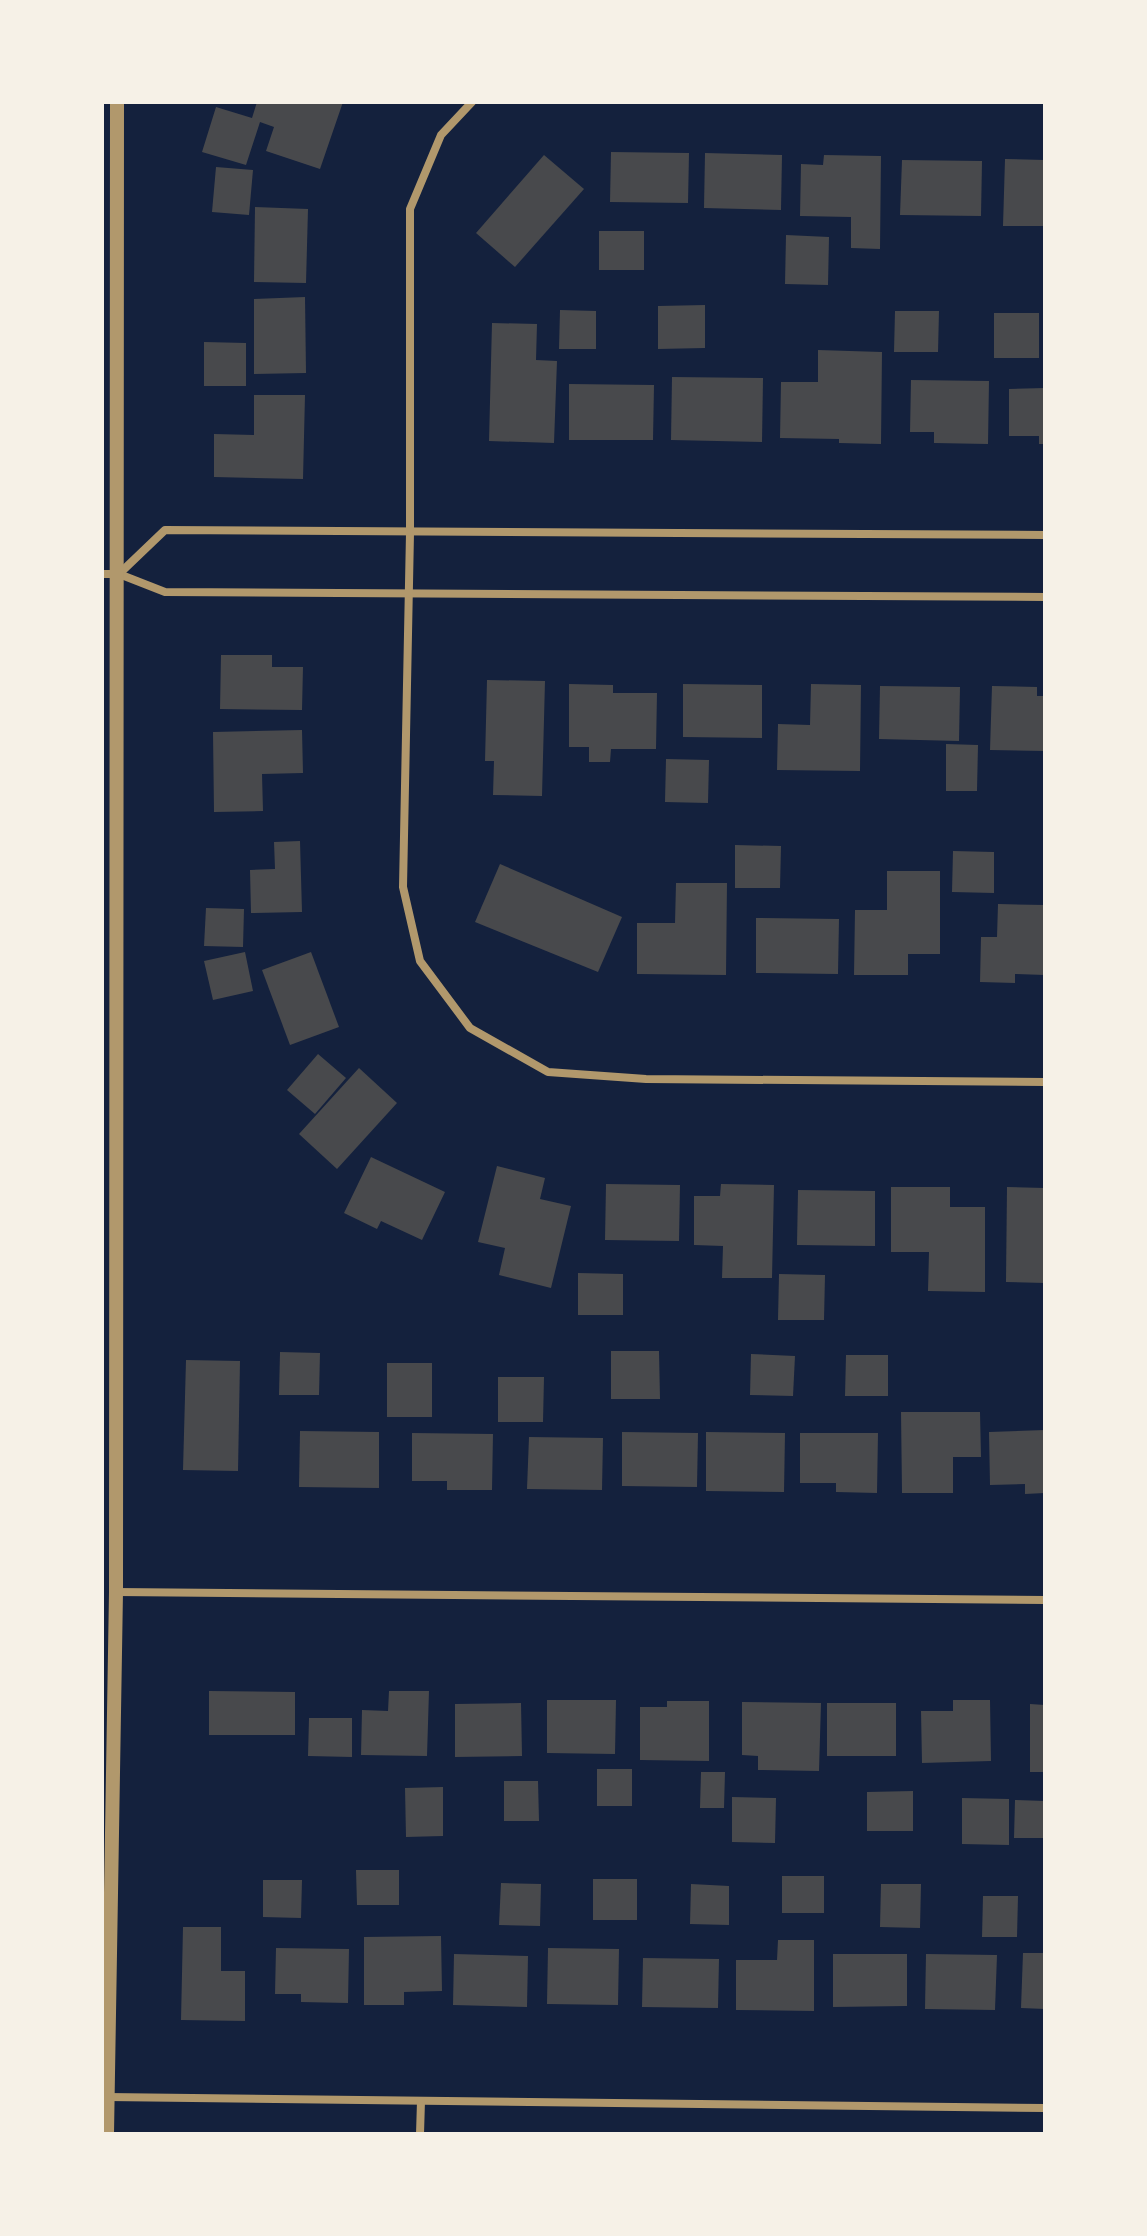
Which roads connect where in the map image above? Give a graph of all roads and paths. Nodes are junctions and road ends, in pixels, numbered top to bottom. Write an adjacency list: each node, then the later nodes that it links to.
1 (117, 102): 6 (street)
2 (472, 102): 3 (street)
3 (410, 533): 4 (street); 6 (street); 7 (street)
4 (1045, 535)
5 (102, 574): 6 (street)
6 (119, 574): 7 (street); 10 (street)
7 (409, 592): 8 (street); 9 (street)
8 (1045, 597)
9 (1045, 1082)
10 (116, 1592): 11 (street); 12 (street)
11 (1045, 1600)
12 (107, 2097): 13 (street); 15 (street)
13 (421, 2101): 14 (street); 16 (street)
14 (1045, 2108)
15 (107, 2134)
16 (420, 2134)

